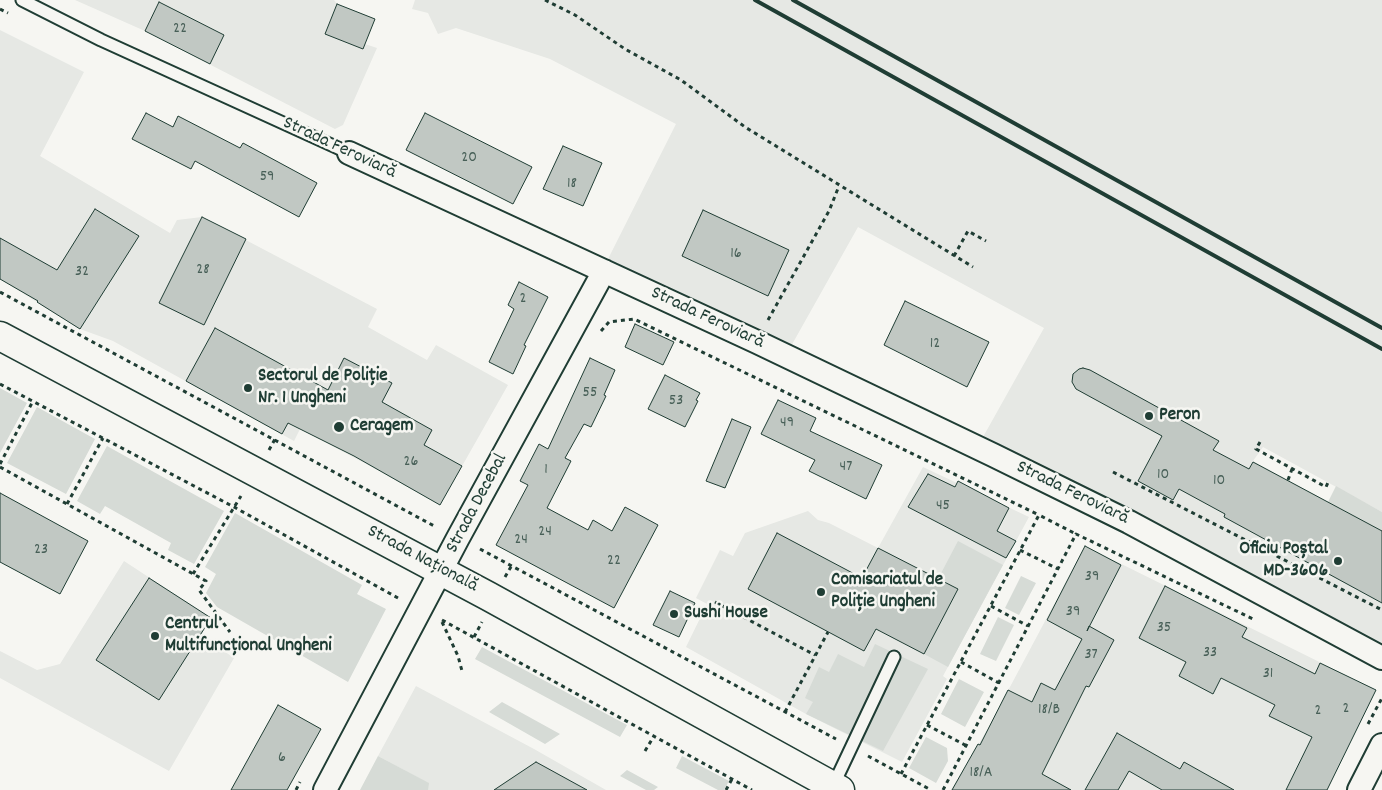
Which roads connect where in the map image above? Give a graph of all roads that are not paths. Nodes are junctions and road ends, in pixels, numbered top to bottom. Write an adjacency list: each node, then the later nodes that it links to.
1 (22, 0): 2 (lane, Strada Feroviară)
2 (349, 153): 3 (street, Strada Feroviară)
3 (604, 271): 5 (street, Strada Decebal); 7 (street, Strada Feroviară)
4 (0, 336): 5 (street, Strada Națională)
5 (430, 565): 9 (street, Strada Națională); 10 (street, Strada Decebal)
6 (894, 657): 9 (lane)
7 (1382, 658)
8 (1382, 745): 11 (street)
9 (837, 788)
10 (325, 790)
11 (1359, 790)

